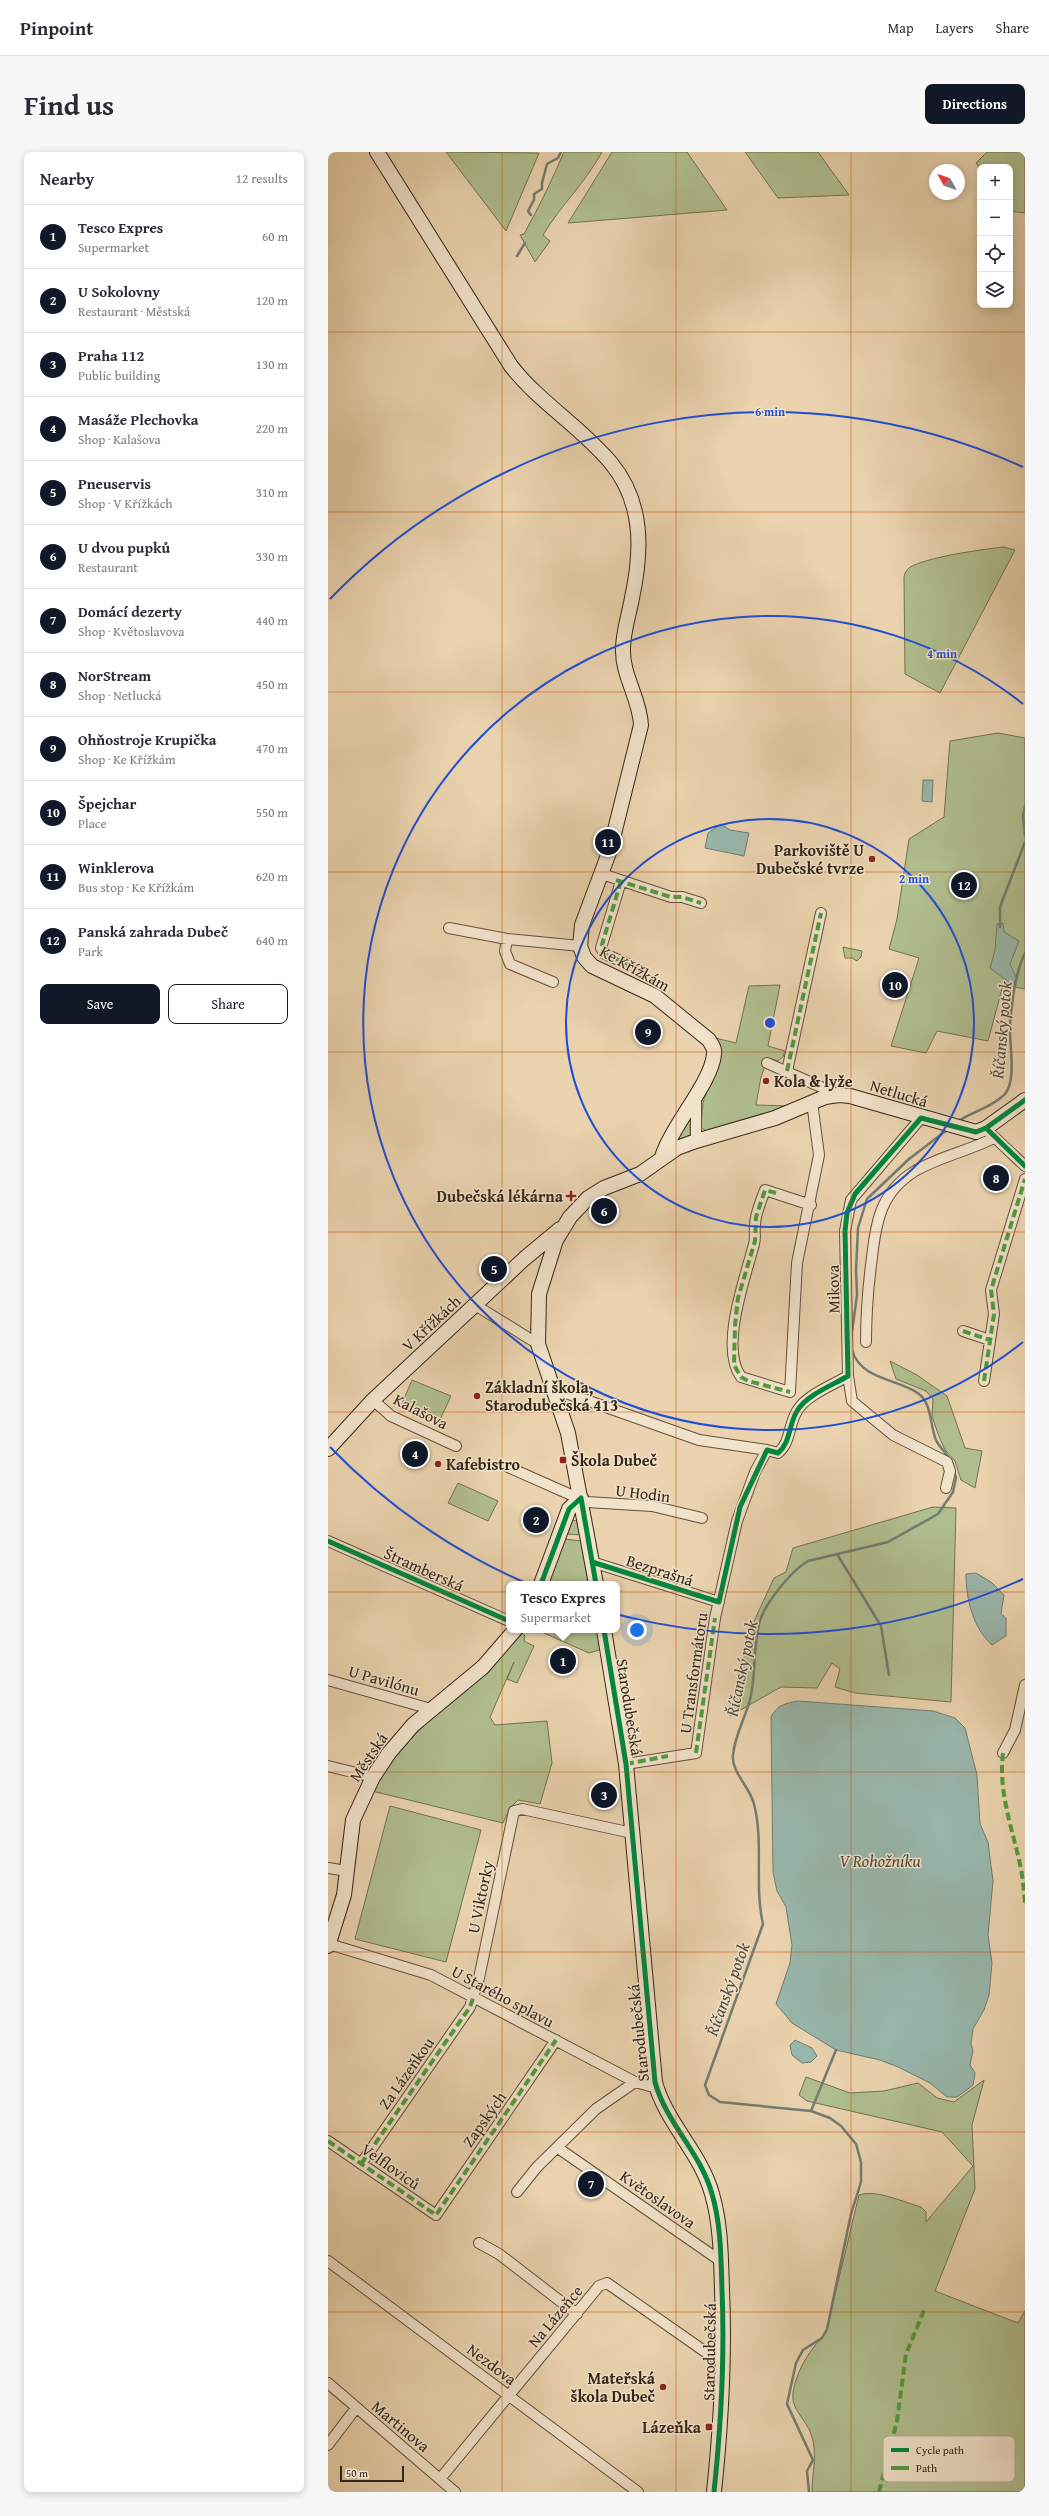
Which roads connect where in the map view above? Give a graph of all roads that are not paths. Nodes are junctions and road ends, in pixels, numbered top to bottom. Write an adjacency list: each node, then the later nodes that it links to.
1 (377, 152): 2 (street, Ke Křížkám)
2 (602, 874): 3 (street); 8 (street, Ke Křížkám)
3 (621, 881): 4 (street); 9 (street)
4 (701, 903)
5 (821, 913): 12 (street)
6 (449, 928): 7 (street)
7 (507, 939): 8 (street); 10 (street)
8 (580, 946): 13 (street, Ke Křížkám)
9 (630, 965)
10 (553, 982)
11 (767, 1063): 12 (street)
12 (787, 1071): 14 (street)
13 (696, 1093): 19 (street); 20 (street)
14 (838, 1095): 16 (street, Netlucká); 17 (street, Netlucká)
15 (1025, 1100): 18 (street)
16 (812, 1102): 19 (street, Netlucká); 23 (street)
17 (921, 1118): 18 (street, Netlucká); 30 (street, Mikova)
18 (990, 1133): 21 (street); 28 (street, Mikova)
19 (696, 1141): 20 (street, Netlucká)
20 (662, 1157): 24 (street)
21 (1025, 1166)
22 (1025, 1179): 27 (street)
23 (811, 1205): 23 (street)
24 (562, 1227): 25 (street, V Křížkách); 29 (street)
25 (475, 1305): 29 (street); 33 (street, V Křížkách)
26 (963, 1331): 27 (street)
27 (990, 1340): 31 (street)
28 (866, 1342)
29 (538, 1344): 32 (street)
30 (848, 1376): 36 (street); 38 (street, Mikova)
31 (984, 1381)
32 (552, 1388): 36 (street); 39 (street)
33 (373, 1400): 34 (street, Kalašova); 35 (street, V Křížkách)
34 (456, 1446)
35 (328, 1448)
36 (767, 1450): 45 (street, U Transformátoru)
37 (508, 1467): 39 (street)
38 (946, 1488)
39 (581, 1498): 40 (street, U Hodin); 42 (street); 43 (street)
40 (702, 1518)
41 (328, 1541): 46 (street, Štramberská)
42 (592, 1562): 44 (street); 45 (street, Bezprašná)
43 (542, 1581)
44 (595, 1581)
45 (719, 1602): 53 (street, U Transformátoru)
46 (506, 1620)
47 (512, 1633): 51 (street, Městská)
48 (604, 1633): 53 (street, Starodubečská)
49 (328, 1680): 51 (street, U Pavilónu)
50 (1025, 1684): 52 (street)
51 (431, 1709): 55 (street, Městská)
52 (1003, 1753)
53 (626, 1764): 56 (street, Starodubečská)
54 (328, 1766): 55 (street)
55 (373, 1776): 58 (street, Městská)
56 (632, 1833): 60 (street, U Viktorky); 63 (street, Starodubečská)
57 (328, 1868): 58 (street)
58 (347, 1871): 59 (street, Městská)
59 (328, 1945): 60 (street, U Starého splavu)
60 (473, 1998): 61 (street, U Starého splavu); 66 (street, Za Lázeňkou)
61 (556, 2040): 62 (street, U Starého splavu); 68 (street, Zapských)
62 (635, 2082): 63 (street, U Starého splavu); 65 (street)
63 (657, 2088): 71 (street, Starodubečská)
64 (328, 2141): 66 (street, Velfloviců)
65 (558, 2148): 67 (street); 71 (street, Květoslavova)
66 (361, 2164): 68 (street, Velfloviců)
67 (517, 2192)
68 (436, 2215)
69 (479, 2243): 72 (street)
70 (328, 2261): 75 (street, Nezdova)
71 (722, 2262): 73 (street, Starodubečská)
72 (577, 2314): 73 (street, Na Lázeňce); 75 (street, Na Lázeňce)
73 (723, 2358): 81 (street, Starodubečská)
74 (328, 2383): 76 (street, Martinova)
75 (508, 2395): 78 (street, Na Lázeňce); 80 (street, Nezdova)
76 (356, 2408): 77 (street); 78 (street, Martinova)
77 (328, 2445)
78 (440, 2479): 79 (street, Martinova)
79 (454, 2492)
80 (638, 2492)
81 (714, 2492)

